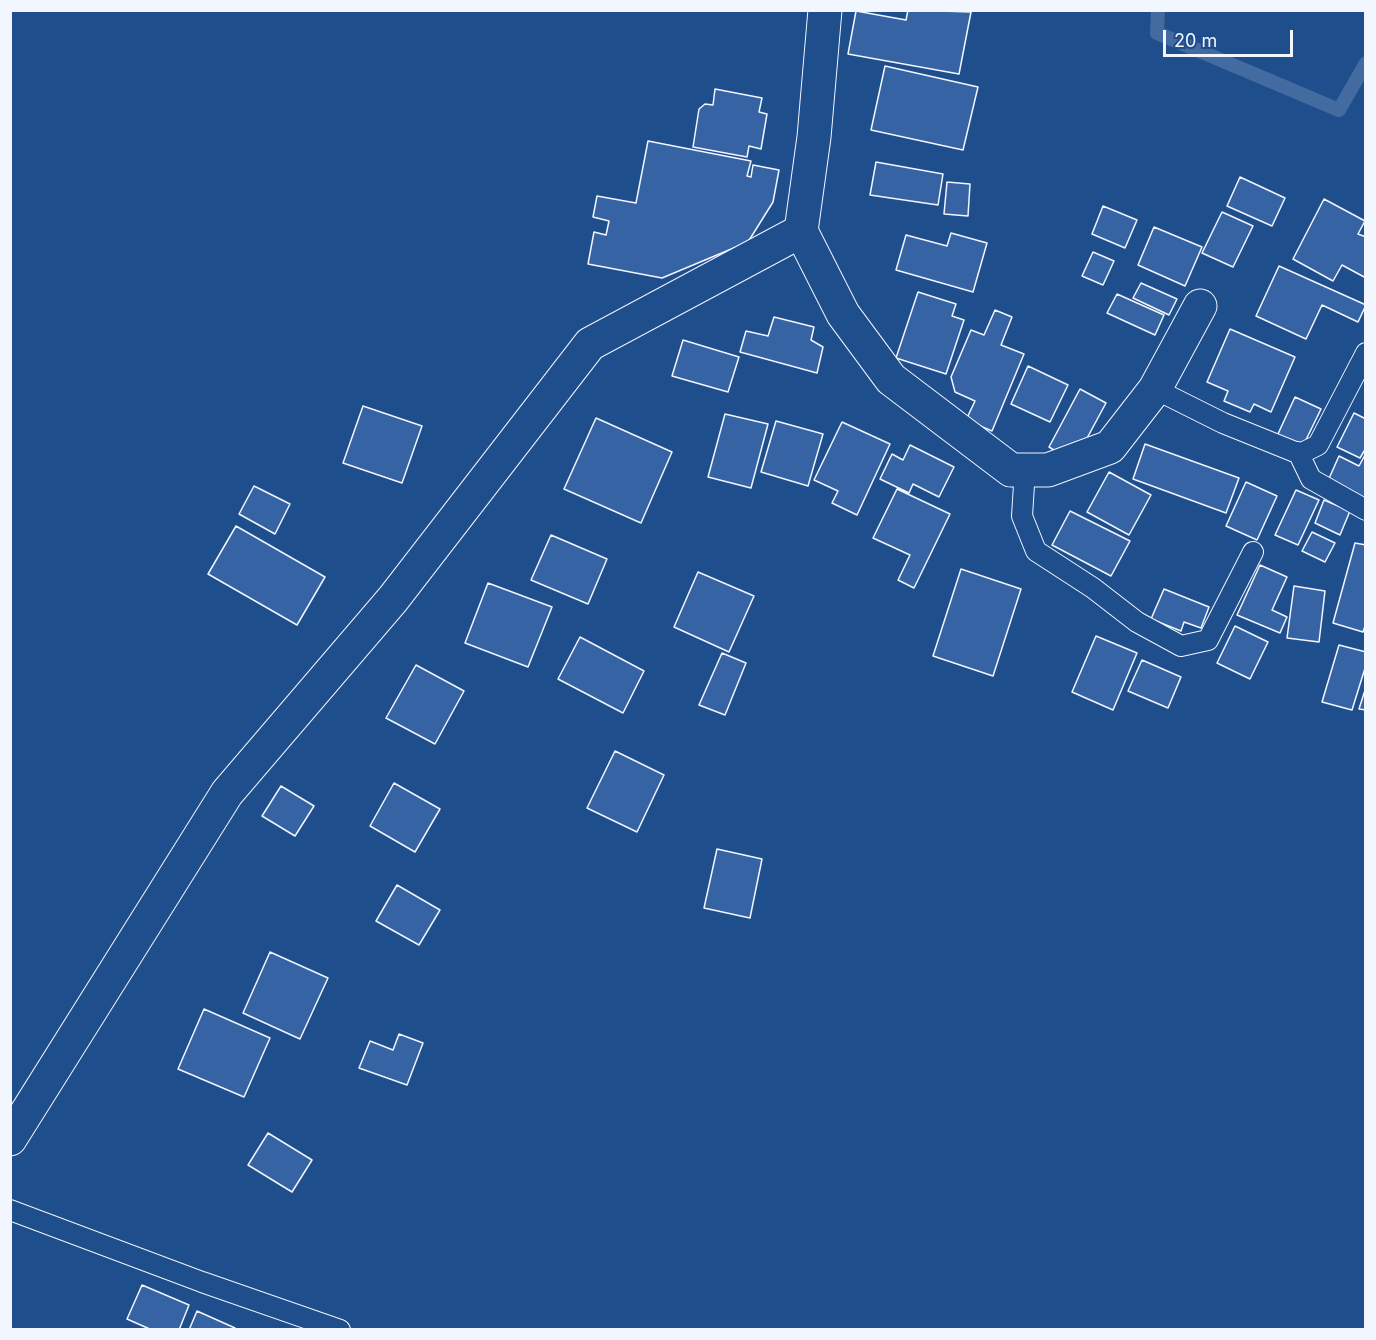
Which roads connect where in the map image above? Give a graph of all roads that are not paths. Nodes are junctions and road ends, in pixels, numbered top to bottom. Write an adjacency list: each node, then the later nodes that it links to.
1 (825, 10): 2 (street)
2 (801, 231): 7 (street); 10 (street)
3 (1200, 306): 5 (street)
4 (1365, 353): 6 (lane)
5 (1155, 389): 6 (lane); 7 (street)
6 (1298, 452): 8 (lane)
7 (1025, 470): 9 (lane)
8 (1365, 510)
9 (1253, 552)
10 (10, 1139)
11 (10, 1210): 12 (lane)
12 (339, 1329)

